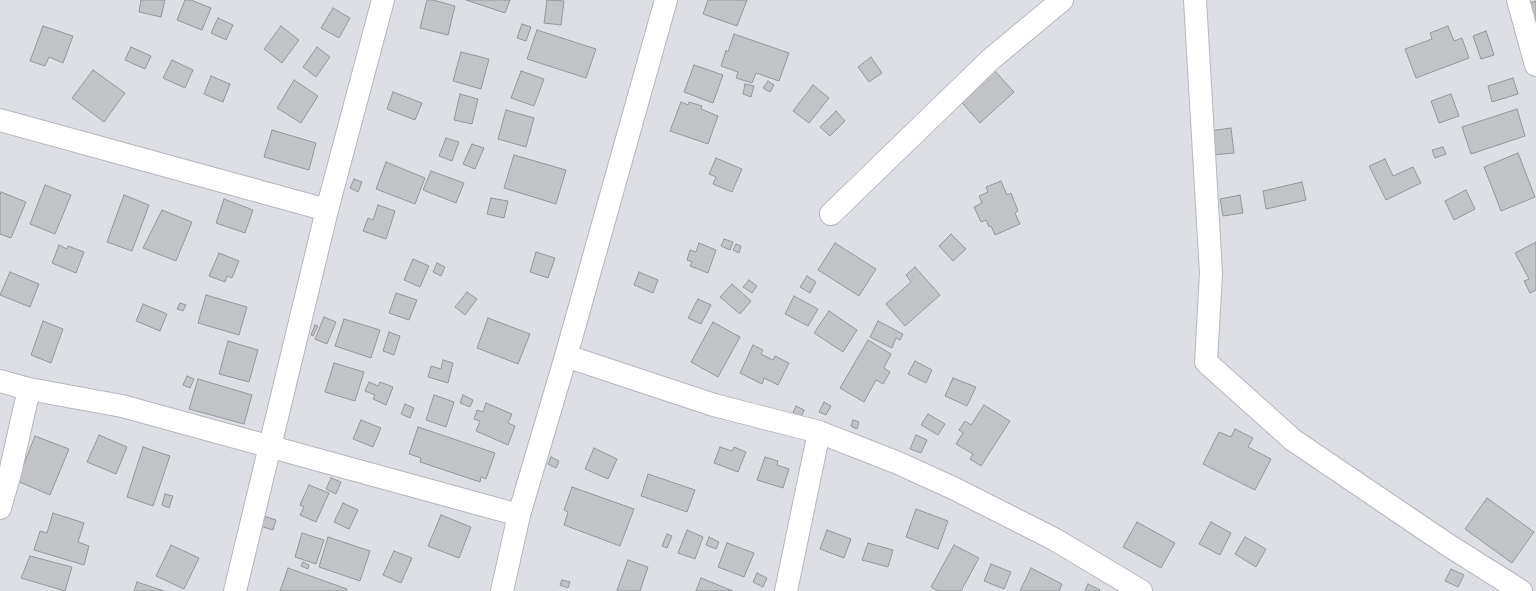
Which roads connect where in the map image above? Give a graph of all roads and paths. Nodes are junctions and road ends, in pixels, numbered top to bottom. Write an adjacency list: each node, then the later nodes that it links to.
1 (383, 0): 8 (street)
2 (666, 0): 10 (street)
3 (1062, 0): 9 (street)
4 (1195, 0): 21 (street)
5 (1518, 0): 6 (street)
6 (1535, 60)
7 (0, 120): 8 (street)
8 (327, 210): 14 (street)
9 (831, 214)
10 (566, 356): 13 (street); 16 (street)
11 (0, 381): 12 (street)
12 (29, 389): 14 (street); 15 (street)
13 (819, 432): 19 (street); 20 (street)
14 (271, 447): 16 (street); 17 (street)
15 (0, 508)
16 (518, 515): 18 (street)
17 (235, 591)
18 (502, 591)
19 (786, 591)
20 (1141, 591)
21 (1522, 591)

